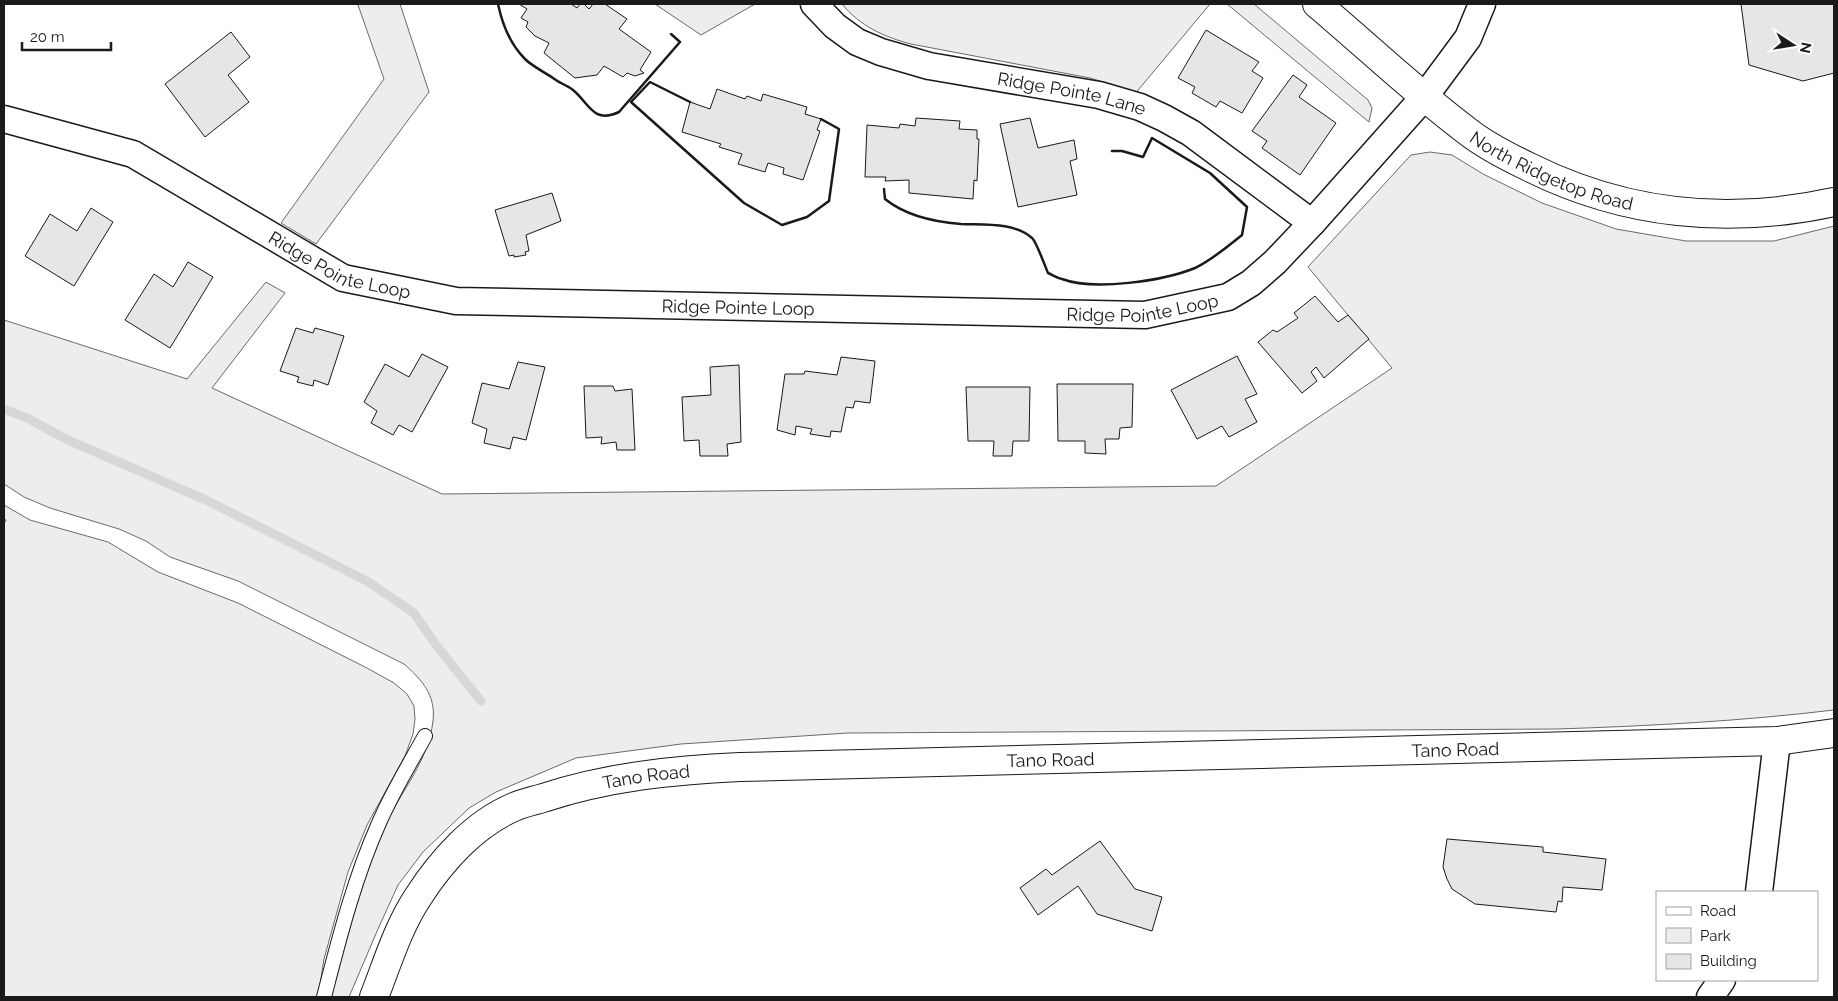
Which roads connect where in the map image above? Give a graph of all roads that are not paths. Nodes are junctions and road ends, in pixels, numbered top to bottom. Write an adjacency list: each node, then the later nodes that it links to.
1 (814, 4): 7 (street, Ridge Pointe Lane)
2 (1318, 4): 4 (street, North Ridgetop Road)
3 (1482, 4): 4 (street, Ridge Pointe Loop)
4 (1425, 96): 6 (street, North Ridgetop Road); 7 (street, Ridge Pointe Loop)
5 (4, 120): 7 (street, Ridge Pointe Loop)
6 (1834, 202)
7 (1312, 223)
8 (1834, 733): 10 (street, Tano Road)
9 (425, 736): 13 (lane)
10 (1777, 741): 11 (street); 14 (street, Tano Road)
11 (1759, 891)
12 (1721, 981): 15 (street)
13 (324, 997)
14 (374, 997)
15 (1710, 997)

